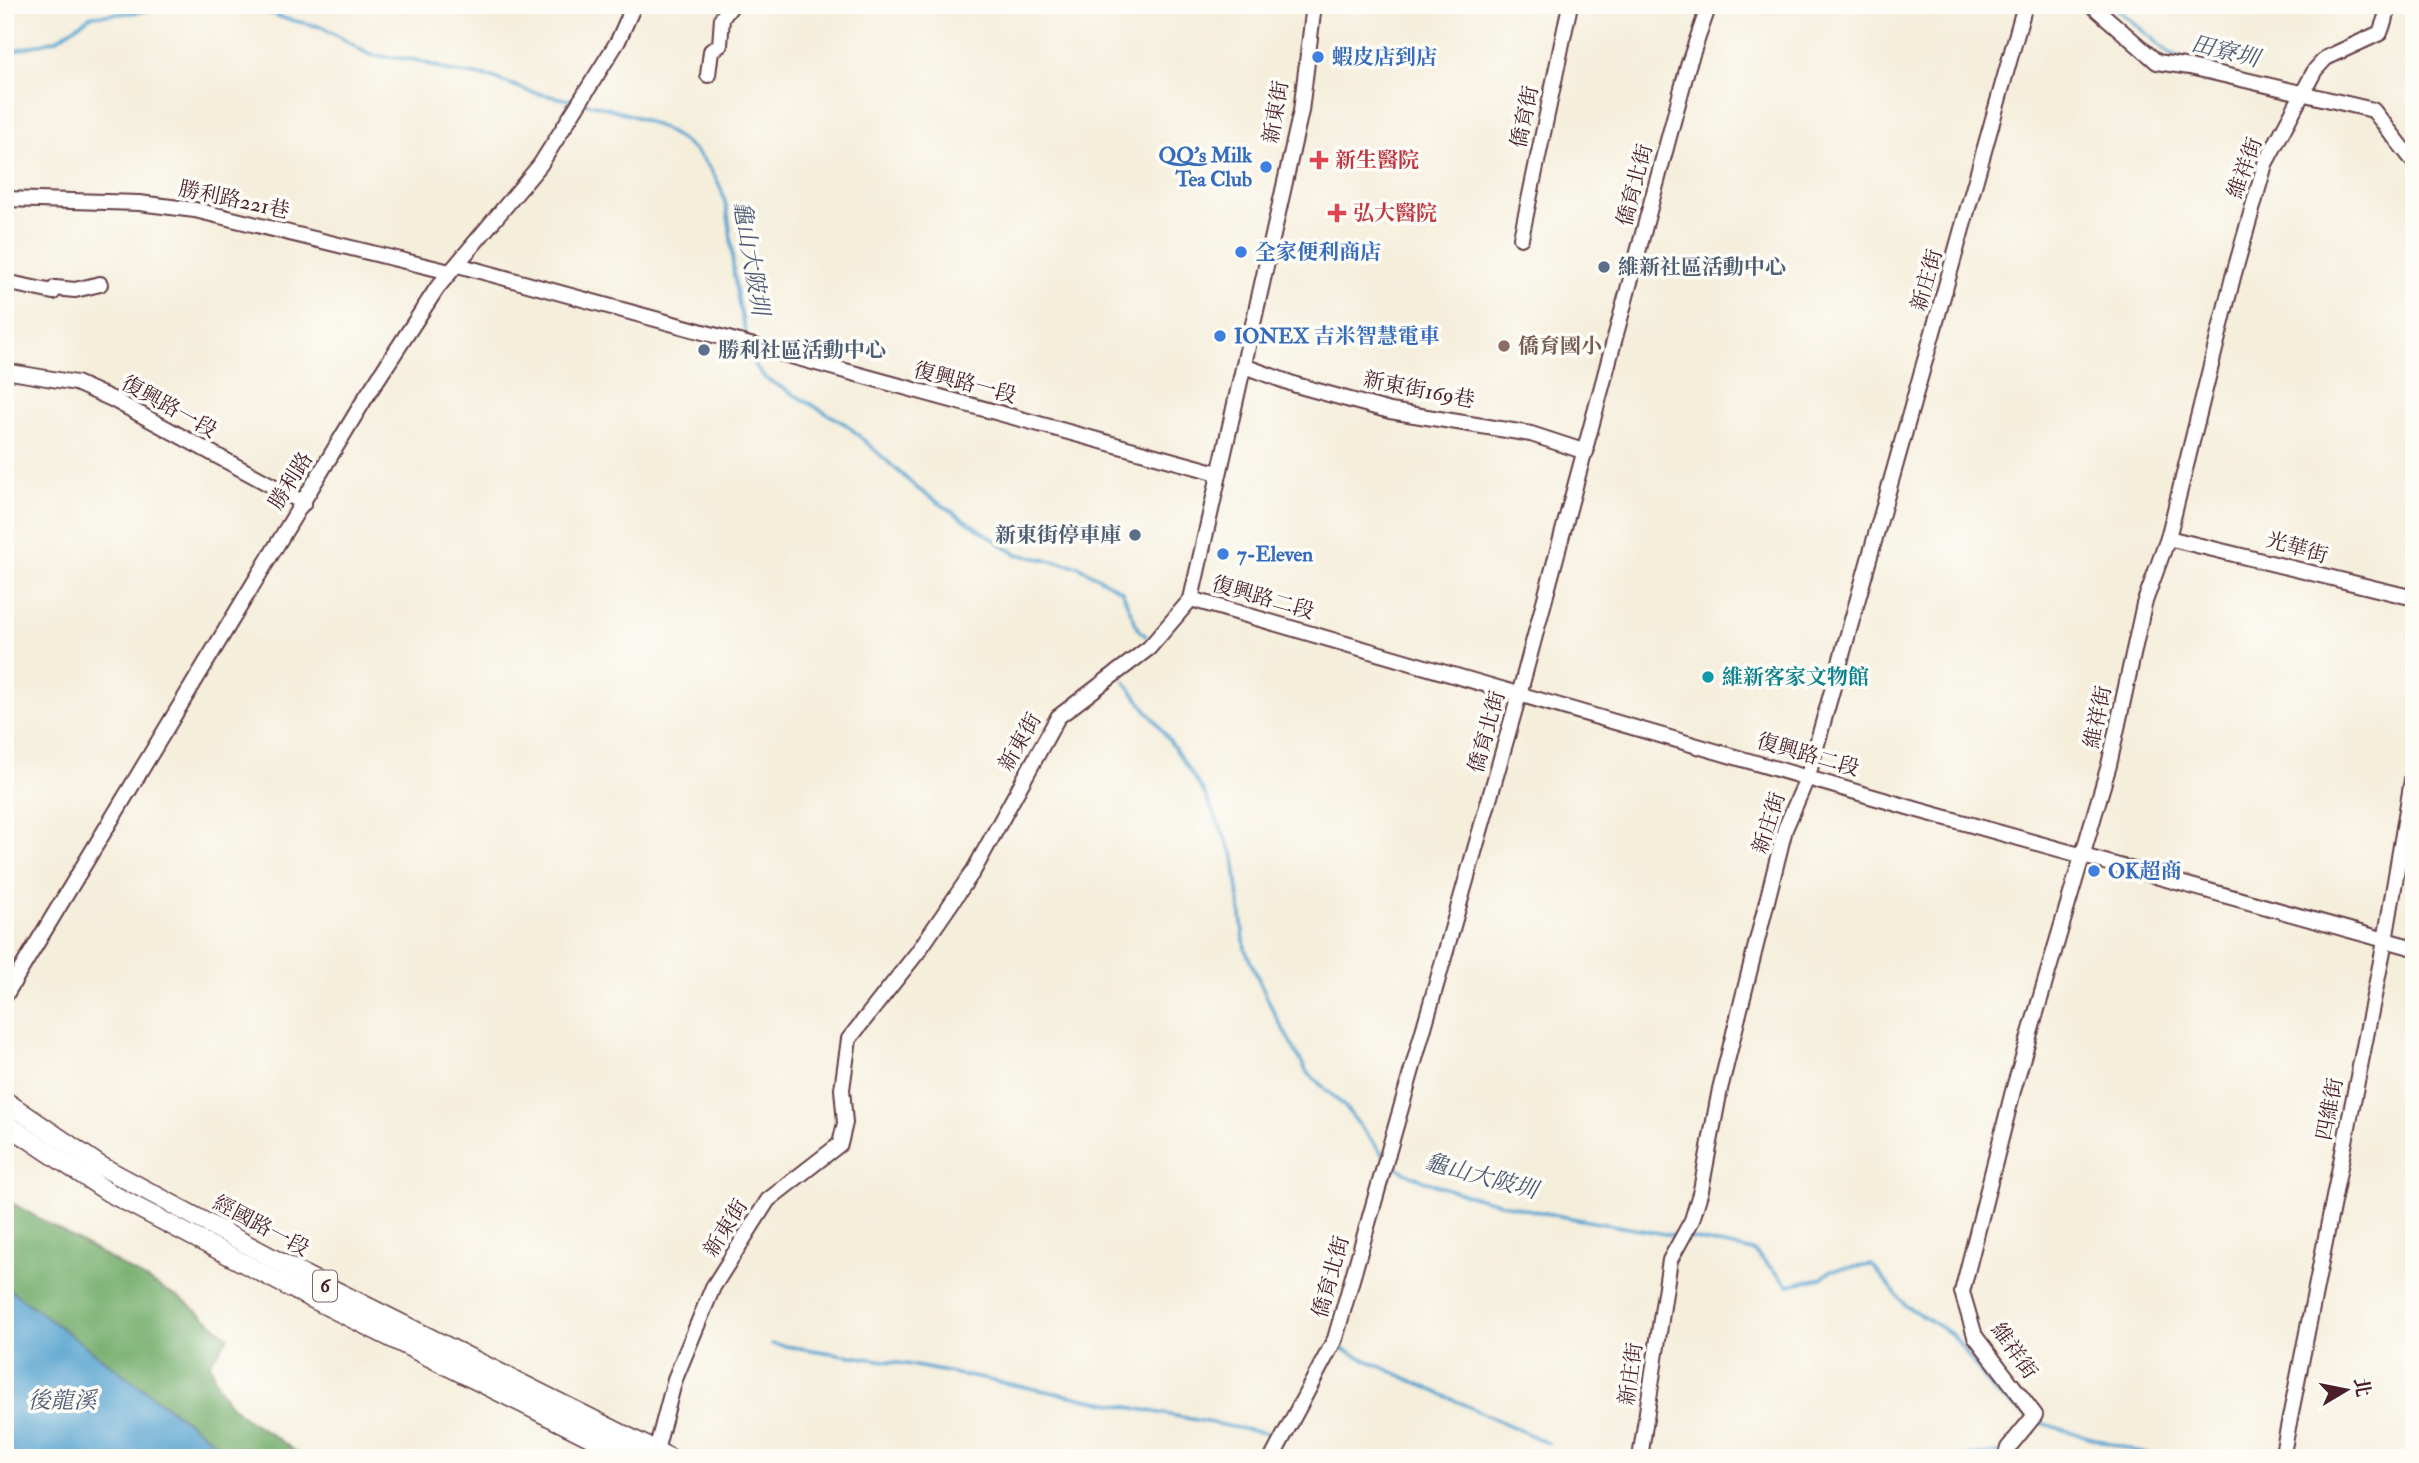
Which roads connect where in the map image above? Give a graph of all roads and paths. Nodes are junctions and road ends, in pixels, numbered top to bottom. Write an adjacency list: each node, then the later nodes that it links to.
1 (634, 5): 14 (street, 勝利路)
2 (732, 5): 9 (street)
3 (1314, 5): 17 (street, 新東街)
4 (1570, 5): 13 (street, 僑育街)
5 (1709, 5): 19 (street, 僑育北街)
6 (2025, 5): 27 (street, 新庄街)
7 (2092, 5): 10 (street)
8 (2390, 5): 10 (street, 維祥街)
9 (708, 75)
10 (2304, 96): 11 (street); 22 (street, 維祥街)
11 (2414, 162)
12 (5, 199): 14 (street, 勝利路221巷)
13 (1521, 238)
14 (454, 268): 20 (street, 復興路一段); 21 (street, 勝利路)
15 (5, 282): 16 (street)
16 (100, 284)
17 (1244, 366): 19 (street, 新東街169巷); 20 (street, 新東街)
18 (5, 371): 21 (street, 復興路一段)
19 (1586, 452): 25 (street, 僑育北街)
20 (1218, 473): 23 (street, 新東街)
21 (304, 503): 31 (street, 勝利路)
22 (2168, 538): 24 (street, 光華街); 28 (street, 維祥街)
23 (1191, 598): 25 (street, 復興路二段); 34 (street, 新東街)
24 (2414, 598)
25 (1519, 695): 27 (street, 復興路二段); 36 (street, 僑育北街)
26 (2414, 768): 29 (street, 四維街)
27 (1808, 776): 28 (street, 復興路二段); 37 (street, 新庄街)
28 (2084, 856): 29 (street, 復興路二段); 38 (street, 維祥街)
29 (2385, 941): 30 (street, 復興路二段); 39 (street, 四維街)
30 (2414, 948)
31 (5, 996)
32 (5, 1101): 34 (main road, 經國路一段 / 6)
33 (5, 1123): 35 (main road, 經國路一段 / 6)
34 (660, 1455)
35 (632, 1458)
36 (1272, 1458)
37 (1640, 1458)
38 (2005, 1458)
39 (2282, 1458)

